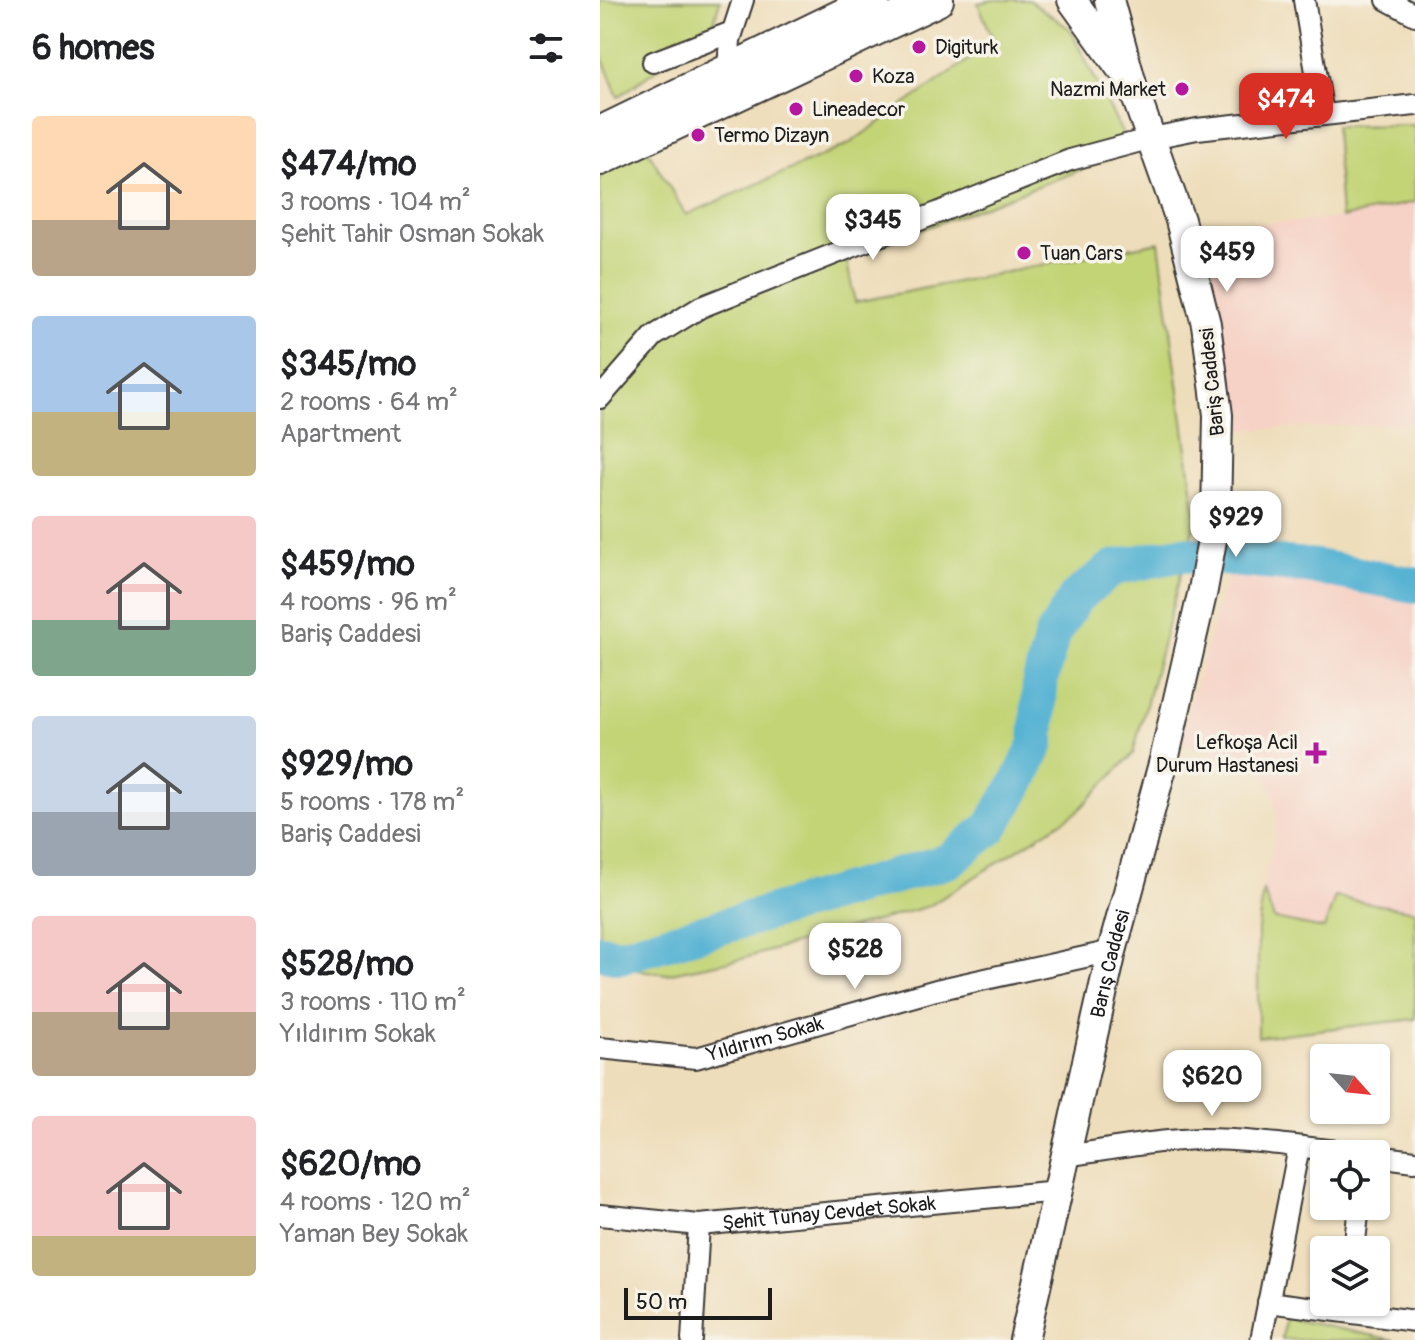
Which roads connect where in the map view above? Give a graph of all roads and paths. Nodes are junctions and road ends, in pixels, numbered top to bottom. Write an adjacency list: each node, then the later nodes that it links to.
1 (743, 0): 9 (street)
2 (874, 0): 11 (main road)
3 (937, 0): 15 (main road)
4 (1072, 0): 12 (street, Bariş Caddesi)
5 (1109, 0): 12 (street, Bariş Caddesi)
6 (1304, 0): 14 (street)
7 (1387, 0): 8 (street)
8 (1415, 15)
9 (732, 32): 10 (street); 11 (street)
10 (653, 62)
11 (728, 70): 15 (main road)
12 (1133, 88): 17 (street, Bariş Caddesi)
13 (1415, 105): 14 (street)
14 (1323, 114): 17 (street)
15 (630, 131): 16 (main road); 18 (main road)
16 (600, 133)
17 (1152, 138): 19 (street); 20 (street, Bariş Caddesi)
18 (600, 159)
19 (600, 398)
20 (1203, 590): 21 (street, Barış Caddesi)
21 (1112, 951): 22 (street, Yıldırım Sokak); 25 (street, Barış Caddesi)
22 (600, 1048)
23 (1299, 1147): 24 (street); 25 (street); 31 (street)
24 (1310, 1148)
25 (1064, 1156): 28 (street, Barış Caddesi)
26 (1390, 1158): 27 (street)
27 (1415, 1161)
28 (1058, 1191): 30 (street, Şehit Tünay Cevdet Sokak); 36 (street, Barış Caddesi)
29 (600, 1215): 30 (street, Şehit Tünay Cevdet Sokak)
30 (699, 1225): 35 (street)
31 (1268, 1302): 32 (street); 37 (street)
32 (1310, 1305)
33 (1390, 1316): 34 (street)
34 (1415, 1321)
35 (692, 1340)
36 (1024, 1340)
37 (1261, 1340)

